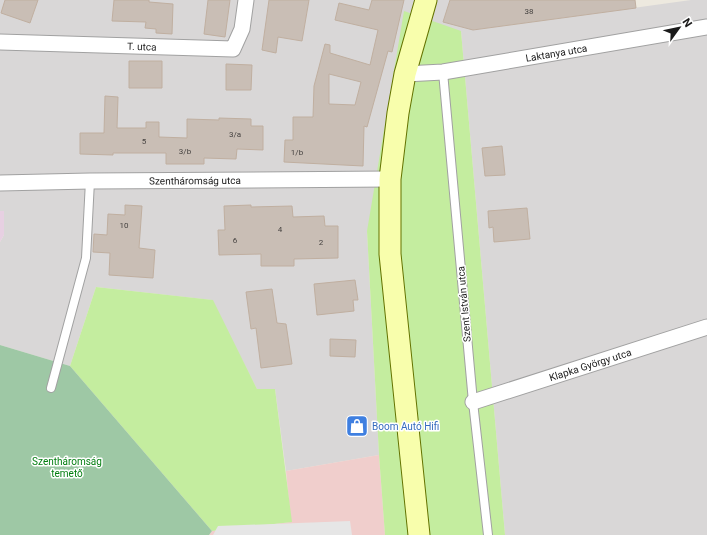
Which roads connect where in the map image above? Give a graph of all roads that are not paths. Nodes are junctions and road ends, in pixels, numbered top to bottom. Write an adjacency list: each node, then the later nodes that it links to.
1 (246, 0): 4 (street, T. utca)
2 (426, 0): 6 (street)
3 (707, 27): 5 (street, Laktanya utca)
4 (0, 42)
5 (443, 72): 6 (street, Laktanya utca); 12 (lane, Szent István utca)
6 (405, 74): 7 (street)
7 (390, 179): 8 (street, Szentháromság utca); 13 (street)
8 (90, 181): 9 (street, Szentháromság utca); 11 (lane)
9 (0, 183)
10 (707, 327): 12 (street, Klapka György utca)
11 (51, 388)
12 (473, 402): 14 (lane, Szent István utca)
13 (419, 535)
14 (488, 535)

